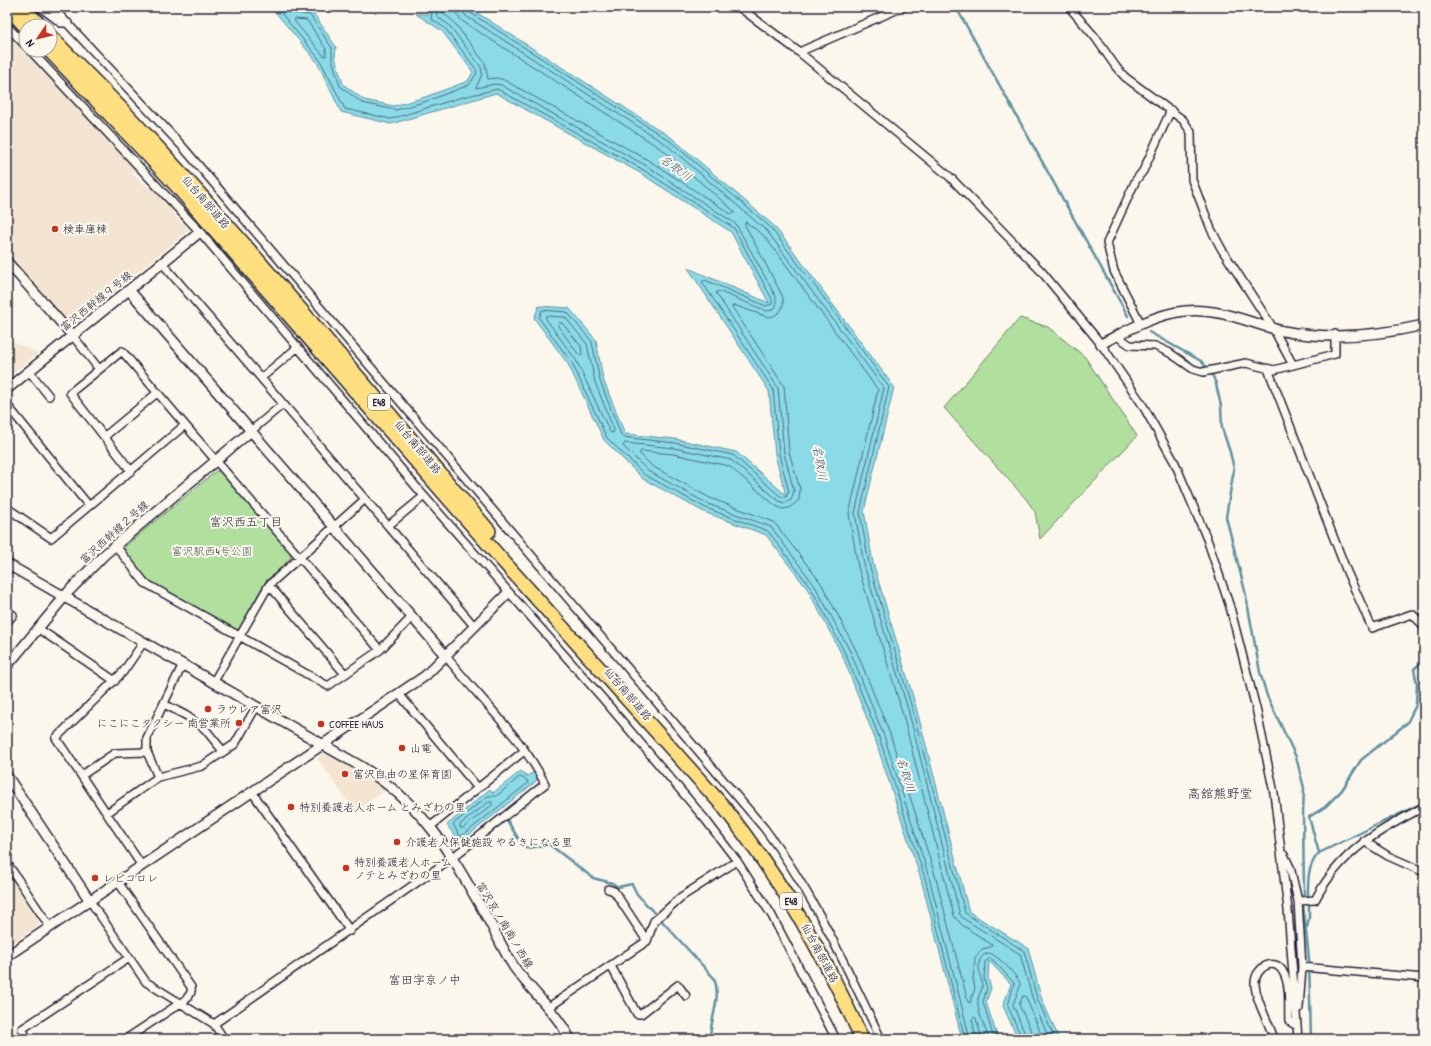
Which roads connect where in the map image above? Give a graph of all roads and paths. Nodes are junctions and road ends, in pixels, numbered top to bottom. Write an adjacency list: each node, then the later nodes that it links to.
1 (22, 7): 8 (highway)
2 (40, 7): 10 (street)
3 (52, 7): 10 (street)
4 (739, 7): 14 (street)
5 (903, 7): 14 (street)
6 (1069, 7): 17 (street)
7 (7, 8): 9 (highway)
8 (33, 18)
9 (18, 19)
10 (68, 23): 118 (street)
11 (7, 26): 12 (street)
12 (18, 38)
13 (58, 44): 82 (highway, 仙台南部道路 / E48)
14 (799, 52): 28 (street)
15 (37, 58): 18 (street)
16 (56, 58): 82 (highway, 仙台南部道路 / E48)
17 (1171, 110): 22 (street); 24 (street)
18 (200, 232): 20 (street, 富沢西幹線９号線); 29 (street)
19 (7, 263): 26 (street)
20 (162, 263): 21 (street, 富沢西幹線９号線); 34 (street)
21 (129, 290): 26 (street, 富沢西幹線９号線); 41 (street)
22 (1141, 324): 24 (street); 27 (street)
23 (1424, 325): 25 (street)
24 (1273, 328): 25 (street); 30 (street)
25 (1334, 334): 30 (street)
26 (73, 336): 31 (street); 33 (street, 富沢西幹線９号線)
27 (1117, 336): 28 (street); 32 (street)
28 (1101, 344): 89 (street)
29 (298, 346): 34 (street); 45 (street)
30 (1293, 365): 32 (street)
31 (99, 369): 36 (street); 42 (street)
32 (1268, 369): 60 (street)
33 (30, 371): 35 (street, 富沢西幹線９号線); 37 (street)
34 (261, 378): 38 (street)
35 (7, 389)
36 (157, 393): 40 (street); 42 (street)
37 (49, 396)
38 (283, 404): 41 (street); 46 (street)
39 (7, 405): 47 (street)
40 (185, 425): 43 (street); 44 (street)
41 (251, 431): 43 (street, 富沢西幹線２号線); 50 (street)
42 (105, 436): 44 (street)
43 (215, 460): 51 (street, 富沢西幹線２号線); 52 (street)
44 (131, 471): 47 (street)
45 (424, 496): 49 (street); 55 (street)
46 (365, 499): 49 (street); 50 (street)
47 (89, 506): 48 (street)
48 (7, 508)
49 (389, 525): 61 (street)
50 (334, 527): 52 (street); 58 (street)
51 (115, 544): 56 (street, 富沢西幹線２号線); 63 (street)
52 (299, 557): 54 (street); 65 (street)
53 (7, 564): 56 (street, 富沢京ノ南南ノ西線)
54 (269, 585): 63 (street); 69 (street)
55 (508, 593): 61 (street); 91 (street)
56 (64, 597): 62 (street, 富沢西幹線２号線); 64 (street, 富沢京ノ南南ノ西線)
57 (7, 611): 59 (street)
58 (412, 617): 65 (street); 66 (street)
59 (7, 622)
60 (1424, 626)
61 (475, 627): 66 (street)
62 (39, 629): 67 (street, 富沢西幹線２号線); 70 (street)
63 (239, 636): 69 (street); 71 (street)
64 (143, 643): 68 (street, 富沢京ノ南南ノ西線); 70 (street)
65 (380, 650): 69 (street)
66 (445, 655): 72 (street); 78 (street)
67 (7, 666)
68 (182, 666): 71 (street, 富沢京ノ南南ノ西線); 73 (street)
69 (345, 674)
70 (115, 681): 79 (street)
71 (213, 683): 74 (street, 富沢京ノ南南ノ西線)
72 (399, 694): 75 (street); 83 (street)
73 (164, 704): 76 (street); 77 (street)
74 (256, 707): 75 (street, 富沢京ノ南南ノ西線); 76 (street)
75 (322, 745): 84 (street); 87 (street, 富沢京ノ南南ノ西線)
76 (224, 751): 81 (street)
77 (147, 752): 79 (street); 81 (street)
78 (524, 752): 83 (street); 90 (street)
79 (82, 775): 86 (street)
80 (7, 776): 97 (street)
81 (158, 777): 86 (street)
82 (697, 777): 117 (highway, 仙台南部道路 / E48)
83 (478, 788): 87 (street)
84 (252, 792): 93 (street); 100 (street)
85 (1424, 807): 88 (street)
86 (106, 814): 93 (street)
87 (431, 826): 90 (street, 富沢京ノ南南ノ西線)
88 (1364, 841): 94 (street); 98 (street)
89 (1282, 852): 98 (street); 110 (street)
90 (452, 858): 100 (street); 109 (street, 富沢京ノ南南ノ西線)
91 (737, 861): 101 (street); 116 (street)
92 (7, 863): 99 (street)
93 (142, 866): 95 (street)
94 (1424, 872)
95 (118, 882): 97 (street); 108 (street)
96 (608, 889): 101 (street)
97 (90, 901): 99 (street); 103 (street)
98 (1298, 901): 105 (street)
99 (50, 927): 102 (street)
100 (350, 930): 111 (street)
101 (647, 941): 104 (street)
102 (7, 956)
103 (129, 958): 108 (street); 112 (street)
104 (611, 966): 107 (street); 109 (street)
105 (1306, 967): 106 (street); 110 (street)
106 (1424, 978)
107 (686, 996)
108 (179, 1004): 111 (street); 113 (street)
109 (548, 1007): 115 (street, 富沢京ノ南南ノ西線)
110 (1297, 1023): 119 (street); 120 (street)
111 (214, 1024): 114 (street)
112 (28, 1039)
113 (126, 1039)
114 (224, 1039)
115 (570, 1039)
116 (836, 1039)
117 (862, 1039)
118 (881, 1039)
119 (1274, 1039)
120 (1298, 1039)

